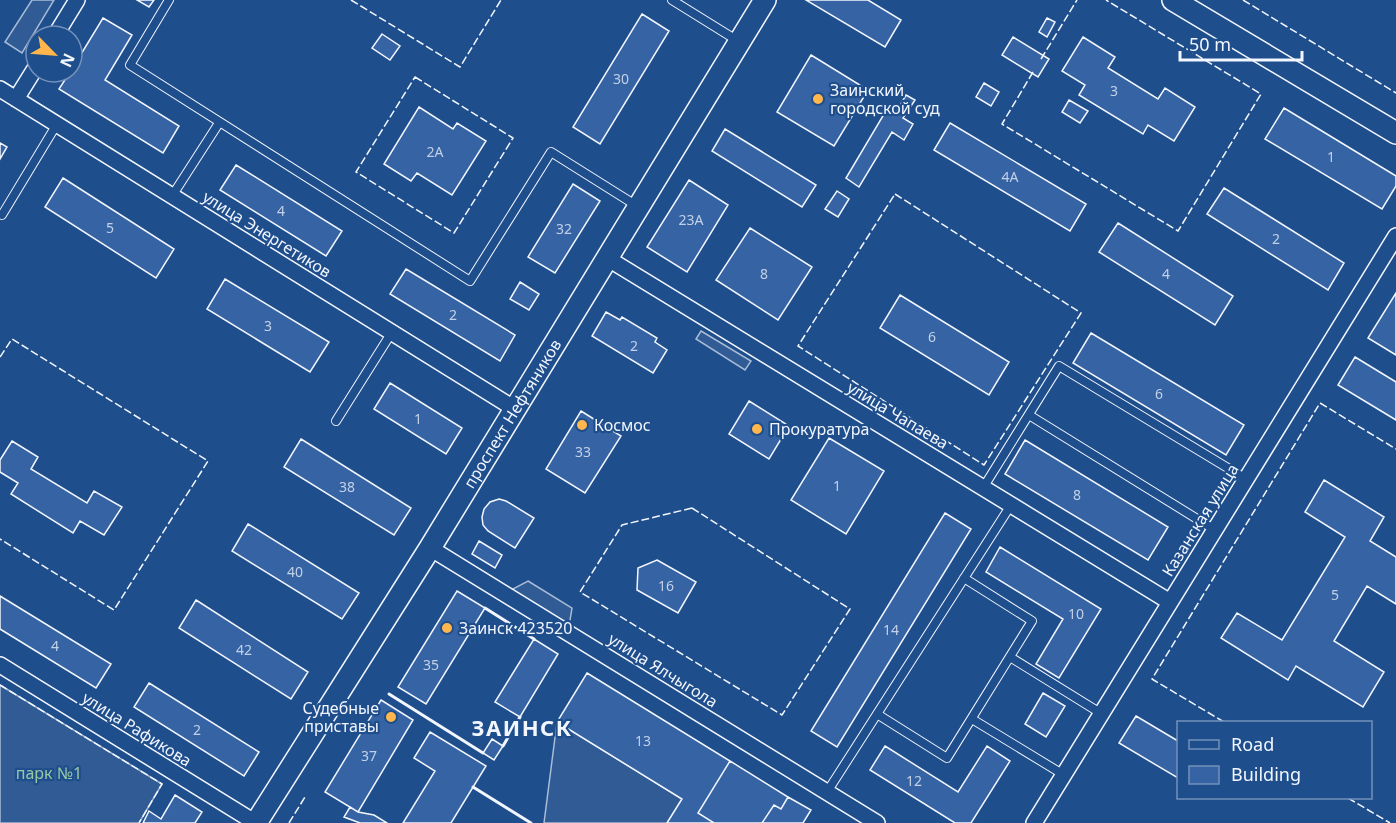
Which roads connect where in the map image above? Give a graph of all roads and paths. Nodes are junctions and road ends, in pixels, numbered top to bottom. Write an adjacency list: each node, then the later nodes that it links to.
1 (77, 0): 6 (street)
2 (169, 0): 11 (lane)
3 (672, 0): 7 (lane)
4 (765, 0): 7 (main road, проспект Нефтяников)
5 (1173, 0): 13 (main road)
6 (62, 24)
7 (739, 42): 15 (main road, проспект Нефтяников)
8 (25, 84): 10 (street)
9 (0, 89): 10 (street, улица Энергетиков)
10 (16, 99): 12 (street, улица Энергетиков)
11 (219, 123): 14 (lane); 15 (lane)
12 (57, 124): 14 (street, улица Энергетиков); 16 (lane)
13 (1396, 133)
14 (172, 196): 19 (street, улица Энергетиков)
15 (639, 206): 18 (main road, проспект Нефтяников)
16 (2, 215)
17 (1396, 236): 23 (street, Казанская улица)
18 (607, 258): 20 (main road, проспект Нефтяников); 24 (street, улица Чапаева)
19 (392, 332): 20 (street, улица Энергетиков); 22 (lane)
20 (515, 409): 27 (main road, проспект Нефтяников)
21 (1029, 415): 23 (lane); 24 (lane); 26 (lane)
22 (336, 421)
23 (1246, 479): 26 (street, Казанская улица)
24 (983, 488): 25 (street, улица Чапаева)
25 (1011, 505): 28 (lane); 29 (street, улица Чапаева)
26 (1215, 530): 29 (street, Казанская улица)
27 (430, 548): 36 (street, улица Ялчыгола); 37 (main road, проспект Нефтяников)
28 (964, 578): 30 (lane); 32 (lane)
29 (1170, 602): 33 (street, Казанская улица)
30 (1010, 657): 33 (lane); 34 (lane)
31 (0, 665): 37 (street, улица Рафикова)
32 (877, 714): 34 (lane); 36 (lane)
33 (1102, 714): 35 (street, Казанская улица)
34 (972, 718): 35 (lane)
35 (1064, 774): 39 (street, Казанская улица)
36 (827, 792): 38 (street, улица Ялчыгола)
37 (256, 823)
38 (877, 823)
39 (1034, 823)

